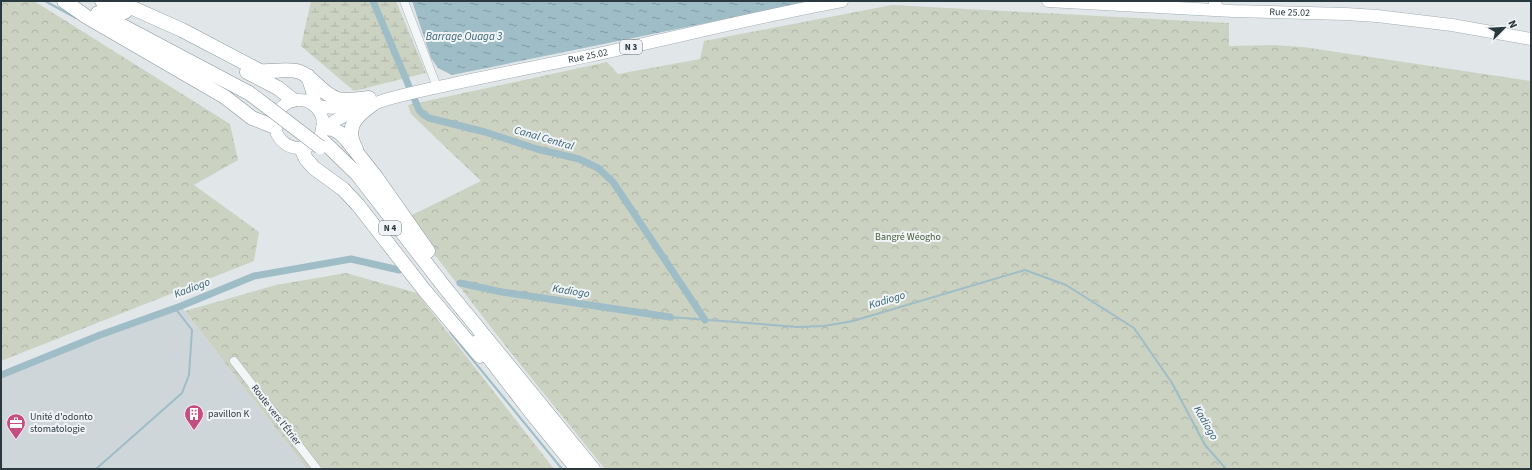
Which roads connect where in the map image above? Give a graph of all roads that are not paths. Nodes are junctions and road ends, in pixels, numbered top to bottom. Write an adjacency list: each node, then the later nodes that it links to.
1 (64, 1): 17 (highway)
2 (74, 1): 16 (highway, N 4)
3 (92, 1): 16 (highway, N 4)
4 (102, 1): 13 (highway)
5 (117, 1): 11 (highway)
6 (404, 1): 12 (street)
7 (842, 1): 12 (main road, Rue 25.02 / N 3)
8 (1048, 1): 9 (main road, Rue 25.02)
9 (1216, 5): 10 (main road, Rue 25.02)
10 (1531, 39)
11 (308, 76): 14 (highway); 15 (highway)
12 (437, 87): 14 (main road, Rue 25.02 / N 3)
13 (293, 100): 15 (main road, N 3); 17 (main road)
14 (371, 101): 15 (main road, Rue 25.02 / N 3); 18 (main road, Rue 25.02 / N 3); 20 (highway)
15 (314, 104): 18 (main road)
16 (271, 105): 18 (highway, N 4, bridge)
17 (275, 128): 19 (main road)
18 (322, 139): 19 (main road, N 3); 20 (highway); 22 (highway, N 4)
19 (301, 148): 22 (highway)
20 (362, 159): 22 (highway)
21 (234, 361): 23 (street, Route vers l'Étrier)
22 (536, 408): 24 (highway, N 4); 25 (highway, N 4)
23 (317, 469)
24 (577, 469)
25 (593, 469)

